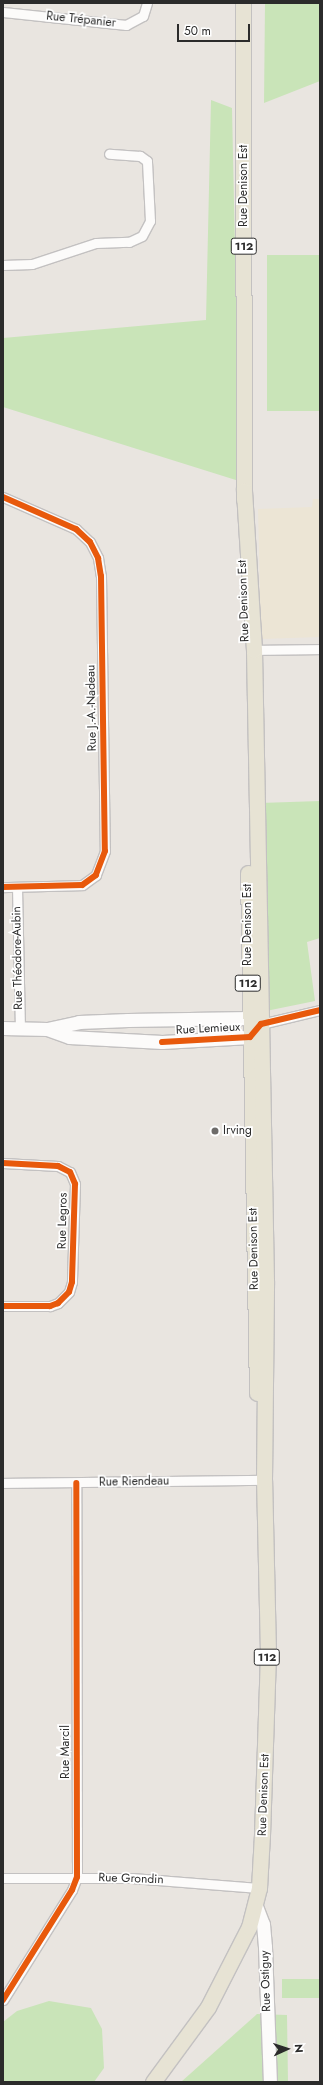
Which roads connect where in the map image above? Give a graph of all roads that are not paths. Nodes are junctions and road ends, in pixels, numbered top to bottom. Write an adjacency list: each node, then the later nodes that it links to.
1 (147, 3): 3 (street, Rue Trépanier)
2 (243, 3): 6 (main road, Rue Denison Est / 112)
3 (3, 12)
4 (109, 154): 5 (street)
5 (3, 265)
6 (244, 490): 9 (main road, Rue Denison Est); 13 (main road, Rue Denison Est / 112)
7 (3, 497): 11 (street, Rue J.-A.-Nadeau)
8 (320, 649): 9 (street)
9 (254, 650): 13 (main road, Rue Denison Est)
10 (3, 887): 11 (street, Rue J.-A.-Nadeau)
11 (17, 887): 15 (street, Rue Théodore-Aubin)
12 (320, 1010): 13 (street, Rue Lemieux)
13 (255, 1021): 16 (street, Rue Lemieux); 17 (main road, Rue Denison Est / 112); 20 (main road, Rue Denison Est)
14 (3, 1028): 15 (street, Rue Lemieux)
15 (20, 1028): 16 (street, Rue Lemieux)
16 (47, 1029): 17 (street, Rue Lemieux)
17 (250, 1038): 20 (main road, Rue Denison Est / 112)
18 (3, 1163): 19 (street, Rue Legros)
19 (3, 1306)
20 (264, 1480): 22 (street, Rue Riendeau); 25 (main road, Rue Denison Est / 112)
21 (3, 1483): 22 (street, Rue Riendeau)
22 (76, 1483): 23 (street, Rue Marcil)
23 (77, 1877): 24 (street, Rue Grondin); 25 (street, Rue Grondin); 27 (street, Rue Marcil)
24 (3, 1878)
25 (259, 1888): 26 (main road, Rue Denison Est / 112)
26 (256, 1906): 28 (main road, Rue Denison Est / 112); 29 (street, Rue Ostiguy)
27 (3, 2000)
28 (154, 2082)
29 (270, 2082)

